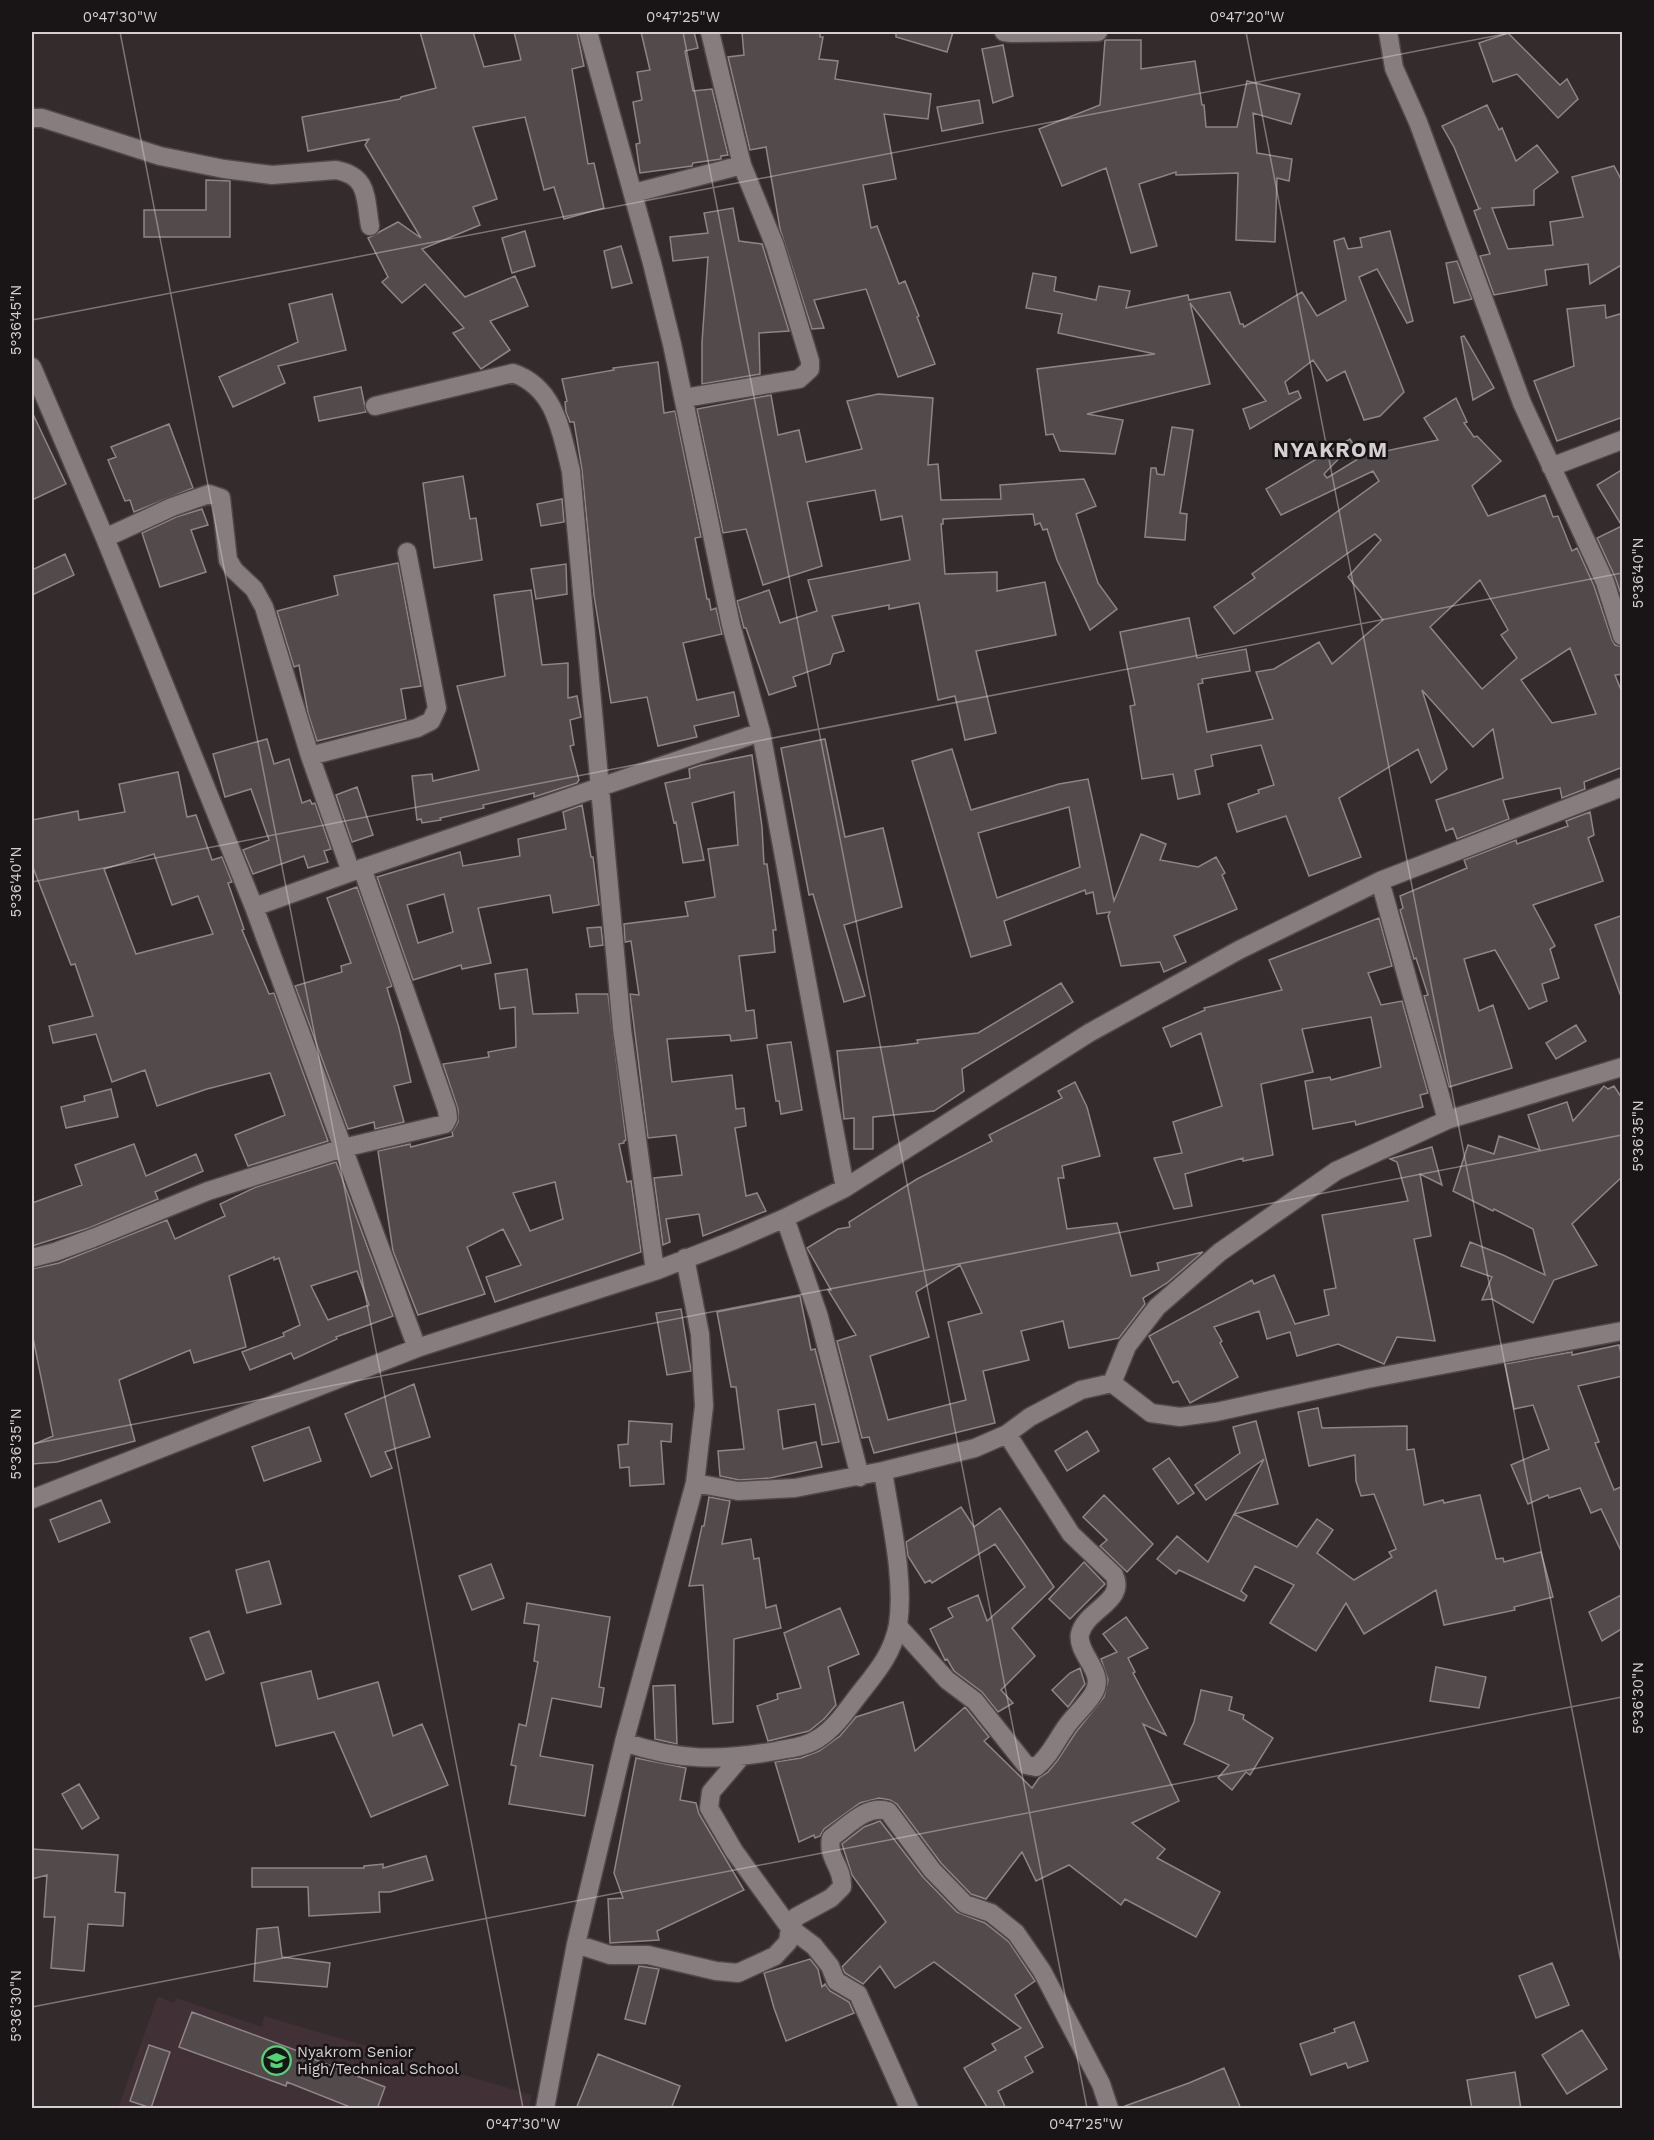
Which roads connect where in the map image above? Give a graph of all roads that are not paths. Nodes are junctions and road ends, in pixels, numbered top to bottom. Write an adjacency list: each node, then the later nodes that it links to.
1 (588, 32): 8 (street)
2 (710, 32): 7 (street)
3 (1004, 32): 4 (street)
4 (1098, 32)
5 (1388, 32): 14 (street)
6 (32, 118): 9 (street)
7 (742, 165): 8 (street); 11 (street)
8 (634, 194): 11 (street)
9 (369, 226)
10 (32, 367): 15 (street)
11 (684, 398): 18 (street)
12 (375, 406): 21 (street)
13 (1623, 440): 14 (street)
14 (1551, 468): 17 (street)
15 (105, 538): 19 (street); 24 (street)
16 (407, 552): 19 (street)
17 (1623, 636)
18 (761, 732): 21 (street); 28 (street)
19 (310, 756): 22 (street)
20 (1623, 787): 23 (street)
21 (600, 788): 22 (street); 32 (street)
22 (356, 870): 24 (street); 27 (street)
23 (1380, 881): 26 (street); 28 (street)
24 (254, 907): 27 (street)
25 (1623, 1066): 26 (street)
26 (1448, 1120): 35 (street)
27 (343, 1148): 30 (street); 34 (street)
28 (845, 1188): 29 (street)
29 (785, 1218): 31 (street); 38 (street)
30 (32, 1258)
31 (685, 1258): 32 (street); 39 (street)
32 (655, 1271): 34 (street)
33 (1623, 1331): 35 (street)
34 (417, 1348): 40 (street)
35 (1112, 1383): 36 (street)
36 (1007, 1434): 37 (street); 41 (street)
37 (883, 1472): 38 (street); 41 (street)
38 (860, 1477): 39 (street)
39 (695, 1483): 42 (street)
40 (32, 1500)
41 (897, 1626): 43 (street)
42 (624, 1742): 43 (street); 45 (street)
43 (741, 1757): 44 (street)
44 (789, 1928): 45 (street); 47 (street); 48 (street)
45 (576, 1944): 46 (street)
46 (545, 2109)
47 (909, 2109)
48 (1109, 2109)

